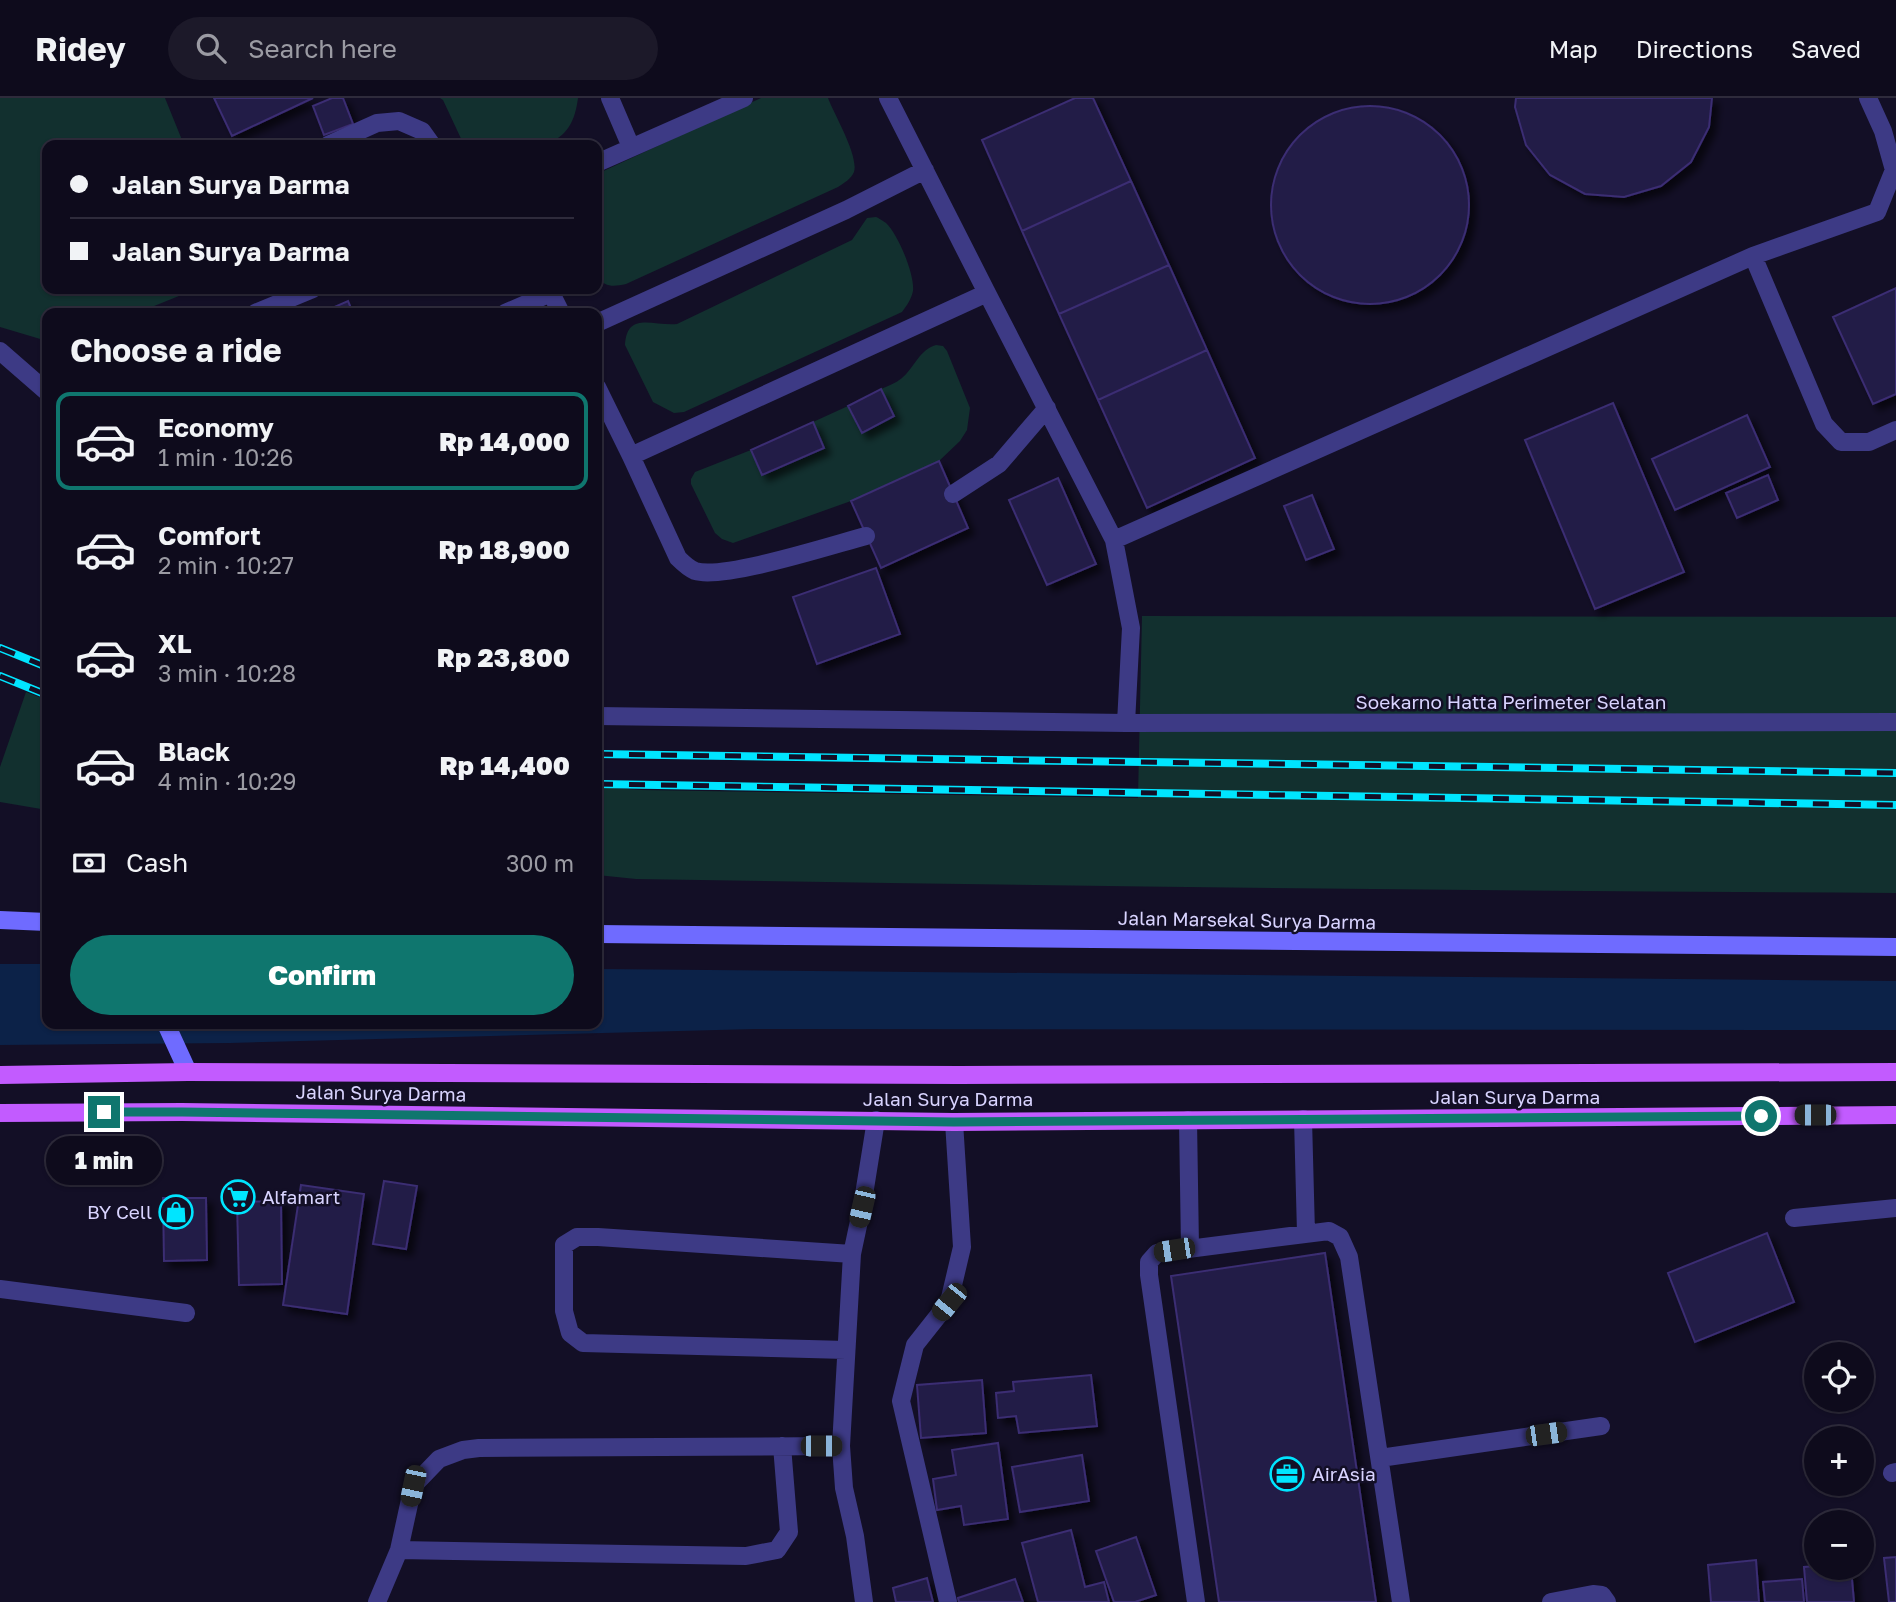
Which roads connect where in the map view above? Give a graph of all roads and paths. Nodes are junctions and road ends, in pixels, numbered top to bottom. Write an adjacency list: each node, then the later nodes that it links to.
1 (610, 98): 7 (street)
2 (744, 98): 7 (street)
3 (888, 98): 9 (street)
4 (1868, 98): 10 (street)
5 (339, 140): 6 (street)
6 (428, 140)
7 (631, 147): 8 (street)
8 (602, 161)
9 (925, 170): 11 (street); 16 (street)
10 (1753, 256): 21 (street); 25 (street)
11 (987, 293): 20 (street); 22 (street)
12 (301, 294): 14 (street)
13 (545, 294): 15 (street)
14 (267, 308)
15 (515, 308)
16 (602, 321)
17 (0, 351): 18 (street)
18 (42, 384)
19 (602, 397): 22 (street)
20 (1047, 408): 23 (street); 25 (street)
21 (1896, 430)
22 (631, 456): 24 (street)
23 (953, 494)
24 (866, 536)
25 (1114, 540): 28 (street)
26 (602, 716): 28 (street, Soekarno Hatta Perimeter Selatan)
27 (1896, 722): 28 (street, Soekarno Hatta Perimeter Selatan)
28 (1126, 723)
29 (0, 911): 31 (street)
30 (0, 920): 31 (street)
31 (23, 921): 32 (street)
32 (42, 922)
33 (602, 934): 34 (street, Jalan Marsekal Surya Darma)
34 (1896, 947)
35 (168, 1029): 36 (street)
36 (188, 1072): 37 (main road, Jalan Surya Darma); 38 (main road, Jalan Surya Darma)
37 (1896, 1072)
38 (0, 1076)
39 (0, 1113): 42 (main road, Jalan Surya Darma)
40 (1896, 1115): 41 (main road, Jalan Surya Darma)
41 (1303, 1119): 43 (main road, Jalan Surya Darma); 47 (street)
42 (876, 1120): 44 (main road, Jalan Surya Darma); 49 (street)
43 (1188, 1120): 44 (main road, Jalan Surya Darma); 48 (street)
44 (954, 1122): 60 (street)
45 (1896, 1208): 46 (street)
46 (1794, 1219)
47 (1306, 1233): 48 (street); 56 (street)
48 (1190, 1248): 61 (street)
49 (852, 1254): 52 (street); 52 (street)
50 (0, 1289): 51 (street)
51 (186, 1313)
52 (846, 1350): 55 (street)
53 (1601, 1426): 56 (street)
54 (782, 1446): 55 (street); 57 (street); 57 (street)
55 (841, 1446): 59 (street)
56 (1380, 1458): 62 (street)
57 (400, 1550): 58 (street)
58 (377, 1602)
59 (864, 1602)
60 (948, 1602)
61 (1196, 1602)
62 (1401, 1602)
63 (1551, 1602): 64 (street)
64 (1607, 1602)

